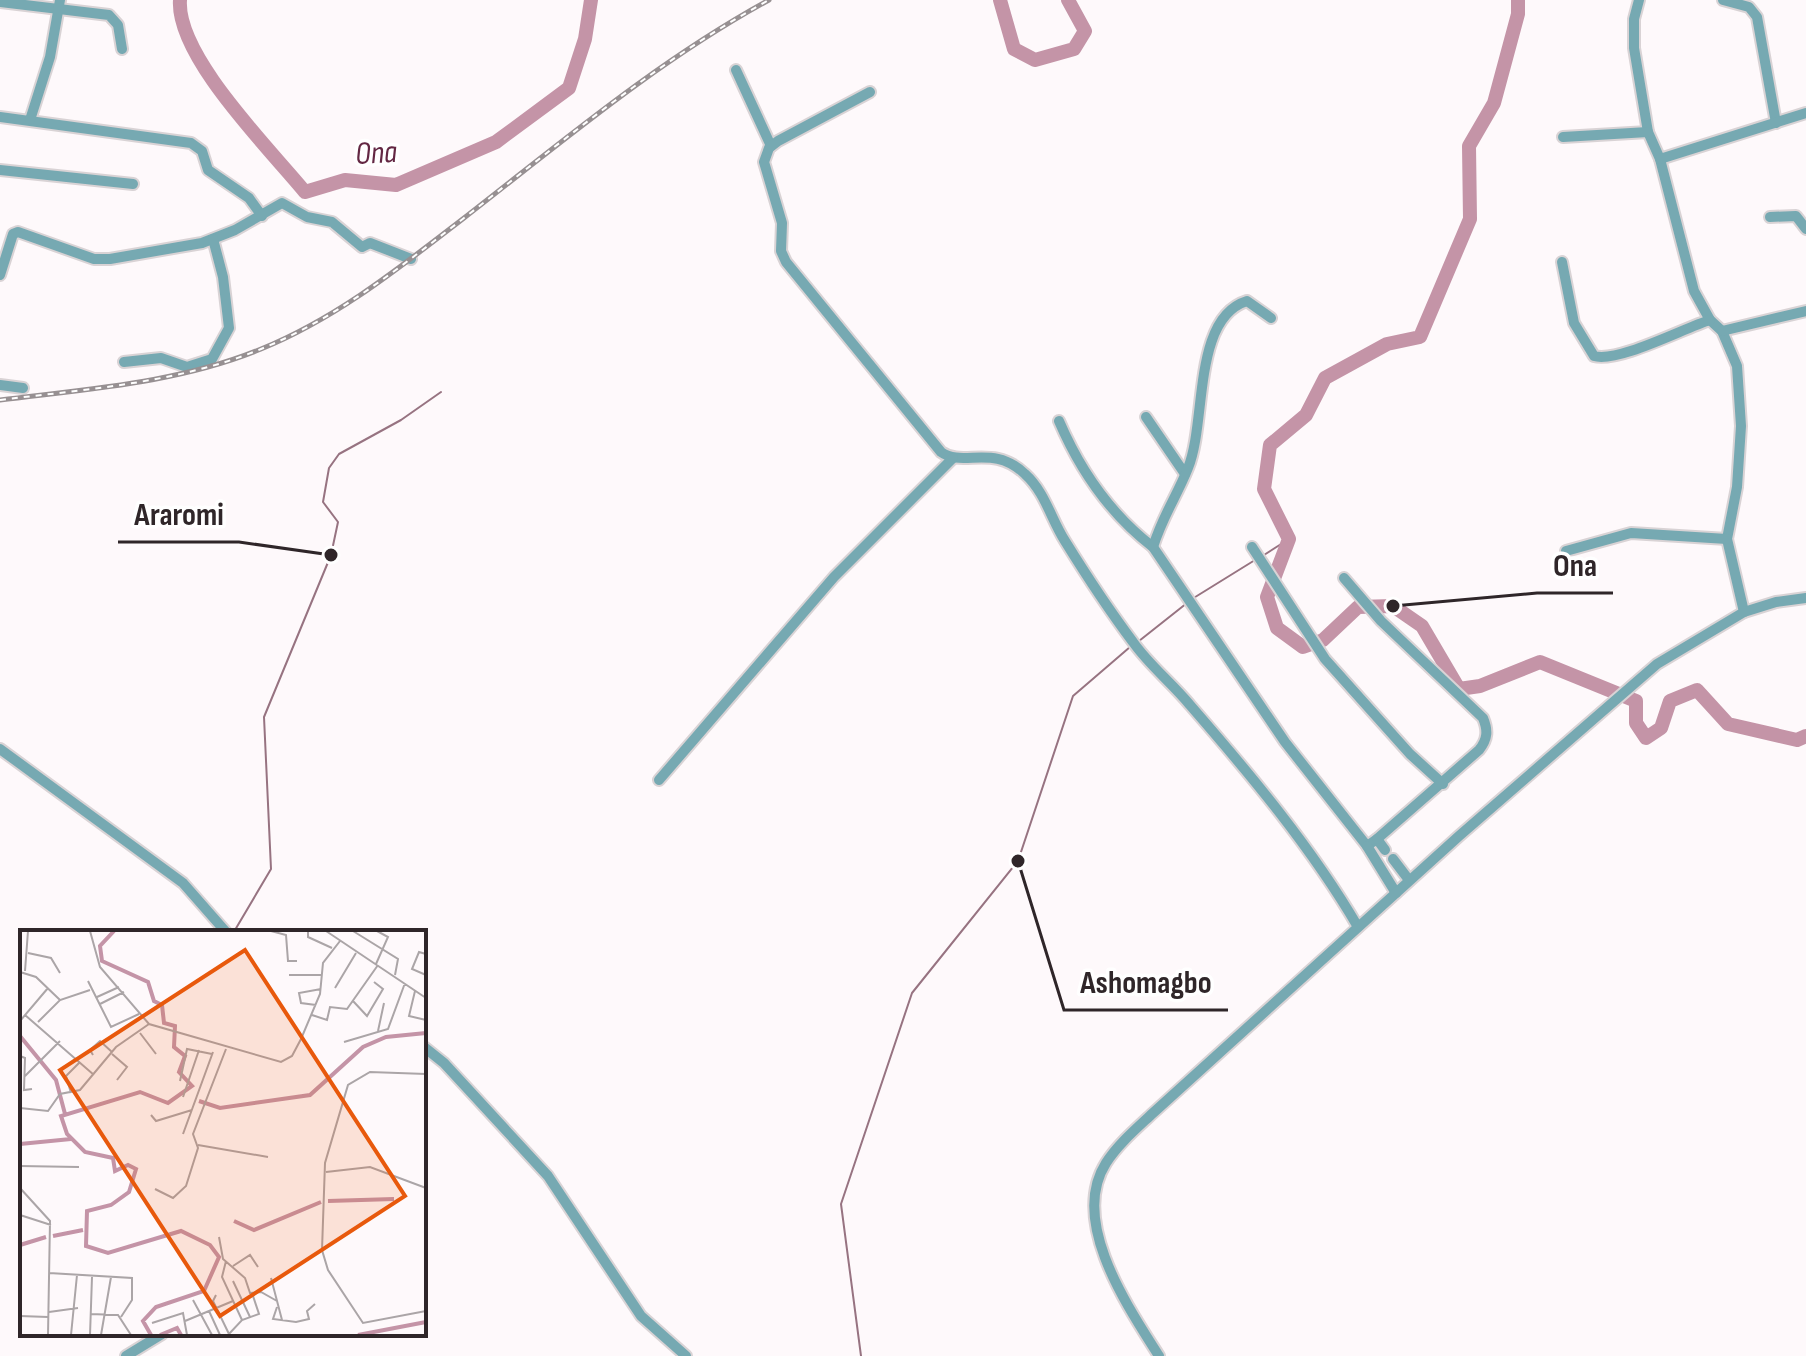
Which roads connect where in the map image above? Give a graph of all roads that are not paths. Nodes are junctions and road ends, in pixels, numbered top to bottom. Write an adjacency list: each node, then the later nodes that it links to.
1 (1639, 0): 12 (street)
2 (1723, 0): 11 (street)
3 (0, 2): 4 (street)
4 (60, 4): 5 (street); 10 (street)
5 (122, 49)
6 (736, 70): 14 (street)
7 (870, 92): 14 (street)
8 (1806, 113): 11 (street)
9 (0, 117): 10 (street)
10 (30, 120): 18 (street)
11 (1776, 123): 15 (street)
12 (1648, 132): 13 (street); 15 (street)
13 (1563, 137)
14 (771, 146): 35 (street)
15 (1660, 159): 28 (street)
16 (0, 170): 17 (street)
17 (133, 184)
18 (262, 216): 21 (street); 23 (street)
19 (1770, 217): 20 (street)
20 (1806, 229)
21 (213, 239): 22 (street); 30 (street)
22 (5, 242): 25 (street)
23 (411, 259)
24 (1562, 262): 28 (street)
25 (0, 275)
26 (1806, 311): 29 (street)
27 (1271, 318): 36 (street)
28 (1710, 320): 29 (street)
29 (1722, 331): 37 (street)
30 (124, 362)
31 (0, 385): 32 (street)
32 (23, 388)
33 (1146, 417): 36 (street)
34 (1059, 421): 38 (street)
35 (953, 458): 45 (street); 53 (street)
36 (1185, 474): 38 (street)
37 (1727, 539): 40 (street); 43 (street)
38 (1153, 547): 48 (street)
39 (1252, 547): 46 (street)
40 (1566, 551)
41 (1344, 578): 46 (street)
42 (1806, 598): 43 (street)
43 (1744, 612): 51 (street)
44 (0, 749): 54 (street)
45 (659, 780)
46 (1443, 784): 47 (street)
47 (1377, 839): 48 (street); 49 (street)
48 (1367, 846): 52 (street)
49 (1385, 850)
50 (1393, 859): 51 (street)
51 (1409, 880): 52 (street)
52 (1396, 893): 53 (street)
53 (1358, 927): 59 (street)
54 (224, 930)
55 (426, 1049): 58 (street)
56 (159, 1336): 57 (street)
57 (126, 1356)
58 (686, 1356)
59 (1159, 1356)

